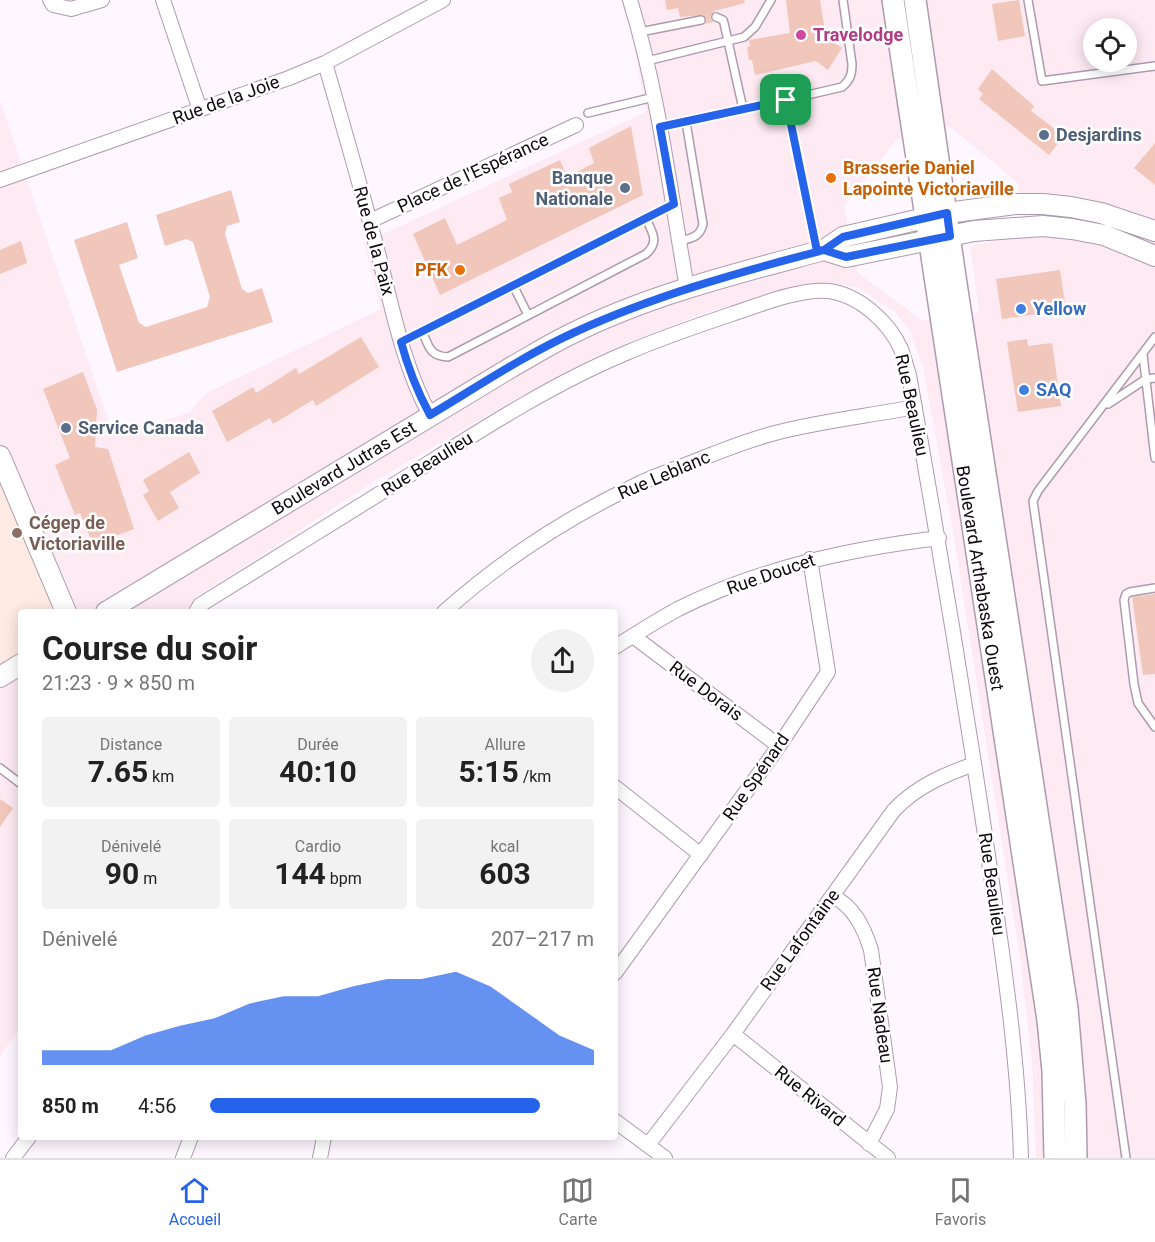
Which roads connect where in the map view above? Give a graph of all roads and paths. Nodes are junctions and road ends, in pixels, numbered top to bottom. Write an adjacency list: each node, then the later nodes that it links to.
1 (50, 0): 2 (street)
2 (102, 0)
3 (163, 0): 21 (street)
4 (443, 0): 16 (street, Rue de la Joie)
5 (630, 0): 13 (street)
6 (771, 0): 14 (lane)
7 (843, 0): 19 (lane)
8 (893, 0): 30 (main road, Boulevard Arthabaska Ouest)
9 (915, 0): 28 (main road, Boulevard Arthabaska Ouest)
10 (1028, 0): 17 (lane)
11 (716, 17): 14 (lane)
12 (701, 20): 13 (lane)
13 (640, 32): 15 (street)
14 (728, 41): 15 (lane); 20 (lane)
15 (647, 61): 18 (street)
16 (325, 63): 21 (street, Rue de la Joie); 31 (street, Rue de la Paix)
17 (1155, 66)
18 (654, 97): 22 (lane); 25 (street)
19 (786, 100): 20 (lane); 36 (lane)
20 (743, 109): 23 (lane)
21 (200, 110): 26 (street, Rue de la Joie)
22 (588, 113)
23 (686, 122): 25 (lane); 35 (lane)
24 (576, 124): 31 (street, Place de l'Espérance)
25 (660, 127): 27 (street)
26 (0, 180)
27 (674, 204): 29 (lane); 35 (street)
28 (947, 213): 30 (main road, Boulevard Jutras Est); 32 (main road, Boulevard Jutras Est); 33 (main road, Boulevard Arthabaska Ouest)
29 (646, 218): 38 (lane); 40 (lane)
30 (925, 218): 34 (main road, Boulevard Arthabaska Ouest); 36 (main road, Boulevard Jutras Est)
31 (370, 221): 43 (street, Rue de la Paix)
32 (1155, 231)
33 (950, 236): 34 (main road, Boulevard Jutras Est); 37 (main road, Boulevard Jutras Est); 86 (main road, Boulevard Arthabaska Ouest)
34 (929, 240): 36 (main road, Boulevard Jutras Est); 85 (main road, Boulevard Arthabaska Ouest)
35 (680, 241): 39 (street)
36 (820, 250): 39 (main road, Boulevard Jutras Est)
37 (1155, 256)
38 (513, 285): 40 (lane); 41 (lane)
39 (687, 288): 49 (main road, Boulevard Jutras Est)
40 (528, 315): 41 (lane)
41 (422, 331): 43 (lane)
42 (1155, 337): 44 (lane)
43 (401, 342): 49 (street, Rue de la Paix)
44 (1143, 355): 46 (lane); 47 (lane)
45 (1155, 378): 46 (lane)
46 (1146, 379): 47 (lane); 51 (lane)
47 (1104, 406): 87 (lane)
48 (915, 407): 52 (street, Rue Beaulieu); 57 (street, Rue Beaulieu); 58 (street, Rue Leblanc)
49 (430, 415): 56 (main road, Boulevard Jutras Est)
50 (0, 456): 55 (main road)
51 (1155, 458)
52 (939, 538): 53 (street, Rue Doucet); 65 (street, Rue Beaulieu)
53 (810, 559): 59 (street, Rue Doucet); 64 (street, Rue Spénard)
54 (1155, 588): 63 (lane)
55 (65, 609)
56 (111, 609)
57 (198, 609)
58 (448, 609)
59 (633, 636): 60 (street, Rue Doucet); 64 (street, Rue Dorais)
60 (618, 645)
61 (18, 666): 62 (main road)
62 (0, 677)
63 (1155, 727)
64 (778, 746): 69 (street, Rue Spénard)
65 (974, 764): 70 (street, Rue Lafontaine); 84 (street, Rue Beaulieu)
66 (0, 768): 67 (lane)
67 (18, 782)
68 (618, 789): 69 (street)
69 (701, 855): 71 (street, Rue Spénard)
70 (832, 896): 72 (street, Rue Lafontaine); 77 (street, Rue Nadeau)
71 (620, 955)
72 (733, 1034): 77 (street, Rue Rivard); 78 (street, Rue Lafontaine)
73 (618, 1123): 78 (street)
74 (27, 1140): 79 (street)
75 (190, 1140): 80 (street)
76 (323, 1140): 81 (street)
77 (869, 1144): 83 (street, Rue Rivard)
78 (648, 1145): 82 (street)
79 (14, 1158)
80 (183, 1158)
81 (320, 1158)
82 (665, 1158)
83 (888, 1158)
84 (1021, 1158)
85 (1055, 1158)
86 (1076, 1158)
87 (1126, 1158)

